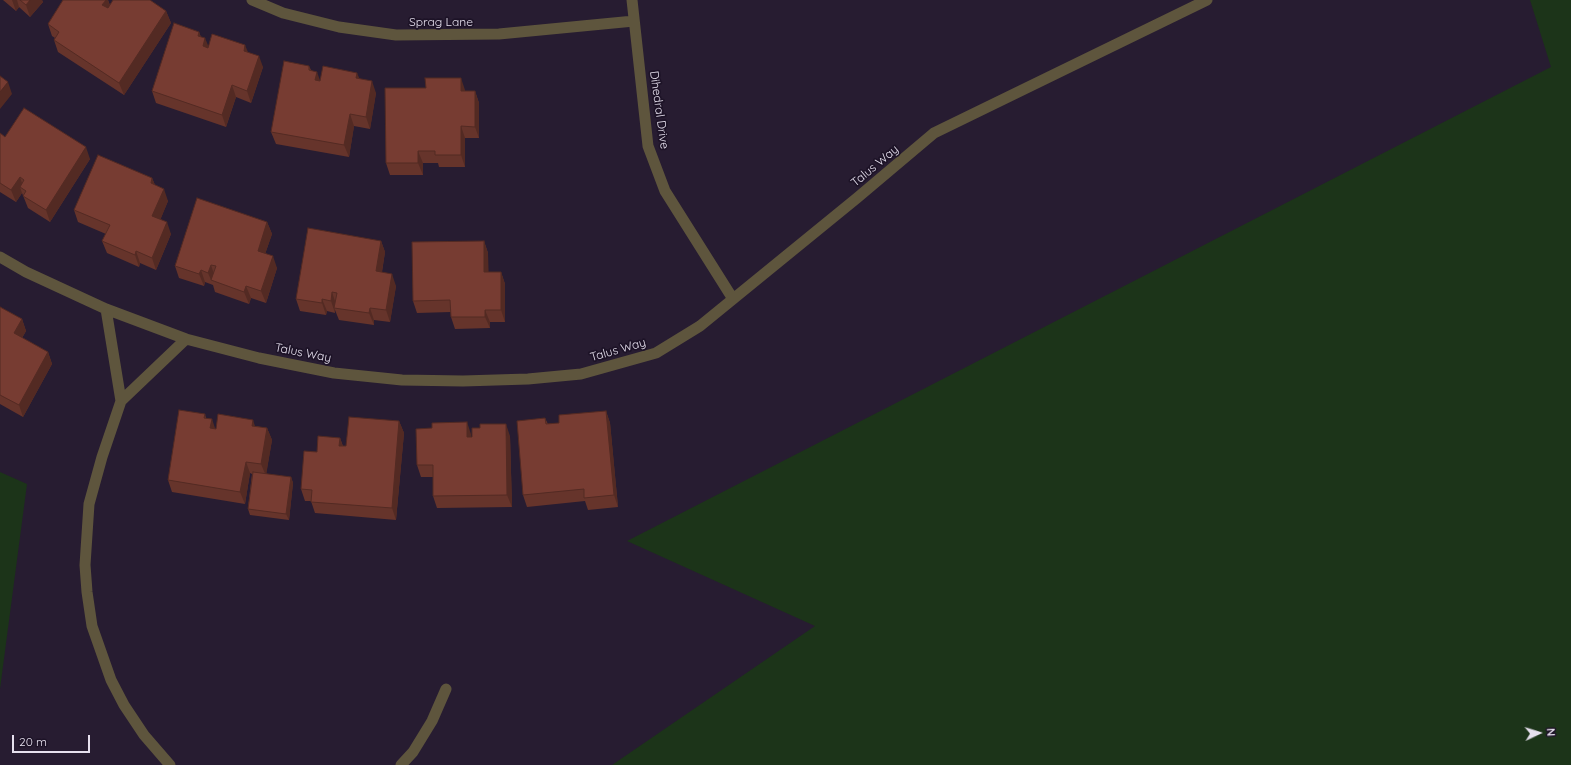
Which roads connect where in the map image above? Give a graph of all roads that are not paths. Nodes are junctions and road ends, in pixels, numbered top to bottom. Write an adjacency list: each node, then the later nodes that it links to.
1 (252, 0): 4 (street, Sprag Lane)
2 (632, 0): 4 (street, Dihedral Drive)
3 (1207, 0): 6 (street, Talus Way)
4 (634, 22): 6 (street, Dihedral Drive)
5 (0, 257): 7 (street, Talus Way)
6 (733, 299): 8 (street, Talus Way)
7 (106, 309): 8 (street, Talus Way); 9 (street)
8 (186, 339): 9 (street)
9 (121, 401): 11 (street)
10 (446, 689): 12 (street)
11 (170, 765)
12 (401, 765)

